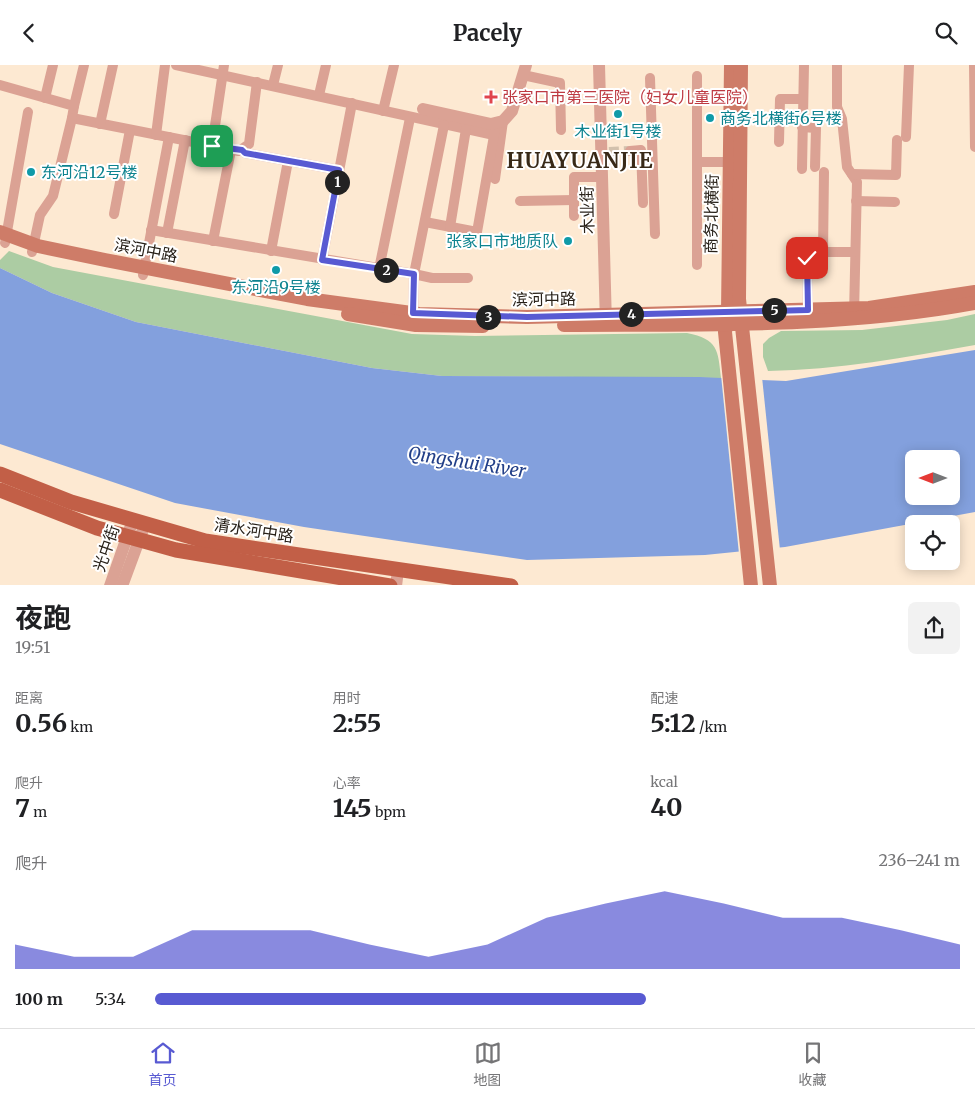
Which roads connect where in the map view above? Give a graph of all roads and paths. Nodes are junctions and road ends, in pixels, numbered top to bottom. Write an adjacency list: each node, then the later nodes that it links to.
1 (53, 65): 24 (street)
2 (84, 65): 27 (street)
3 (113, 65): 33 (street)
4 (165, 65): 40 (street)
5 (176, 65): 16 (street)
6 (278, 65): 22 (street)
7 (326, 65): 23 (street)
8 (394, 65): 29 (street)
9 (599, 65): 55 (street, 木业街)
10 (731, 65): 51 (main road, 商务北横街)
11 (741, 65): 51 (main road, 商务北横街)
12 (804, 65): 25 (street)
13 (837, 65): 54 (street)
14 (909, 65): 54 (street)
15 (974, 65): 45 (street)
16 (223, 70): 20 (street); 44 (street)
17 (525, 70): 35 (street); 39 (street)
18 (697, 76): 50 (street)
19 (650, 78): 46 (street)
20 (257, 82): 22 (street); 48 (street)
21 (0, 85): 24 (street)
22 (273, 85): 23 (street)
23 (319, 95): 26 (street)
24 (45, 98): 27 (street)
25 (803, 99): 36 (street); 43 (street)
26 (352, 103): 29 (street); 53 (street)
27 (74, 106): 31 (street)
28 (423, 109): 35 (street)
29 (383, 111): 32 (street)
30 (28, 112): 70 (street)
31 (72, 118): 33 (street); 72 (street)
32 (410, 118): 34 (street); 79 (street)
33 (100, 124): 38 (street)
34 (444, 125): 37 (street); 65 (street)
35 (498, 127): 37 (street); 56 (street); 66 (street)
36 (802, 127): 52 (street); 74 (street)
37 (466, 129): 66 (street)
38 (130, 130): 40 (street); 62 (street)
39 (561, 130)
40 (156, 135): 41 (street)
41 (169, 137): 42 (street); 67 (street)
42 (185, 141): 44 (street); 68 (street)
43 (779, 142)
44 (212, 146): 47 (street)
45 (975, 147)
46 (652, 149): 61 (street); 69 (street)
47 (231, 150): 48 (street); 71 (street)
48 (242, 150): 49 (street)
49 (288, 161): 53 (street); 73 (street)
50 (697, 162): 51 (street); 77 (street)
51 (735, 162): 87 (main road, 商务北横街)
52 (802, 169)
53 (339, 170): 76 (street)
54 (852, 174): 59 (street)
55 (602, 177): 57 (street); 89 (street, 木业街)
56 (495, 179)
57 (574, 200): 58 (street); 63 (street)
58 (520, 201)
59 (856, 201): 60 (street); 64 (street)
60 (896, 202)
61 (644, 203)
62 (114, 214)
63 (574, 216)
64 (856, 217): 75 (street); 78 (street)
65 (425, 222): 66 (street); 81 (street)
66 (450, 227)
67 (151, 230): 68 (street); 80 (street)
68 (167, 233): 71 (street)
69 (655, 234)
70 (3, 237): 72 (main road, 滨河中路)
71 (213, 241): 73 (street)
72 (32, 248): 80 (main road, 滨河中路)
73 (271, 251): 76 (street)
74 (823, 252): 75 (street); 86 (street)
75 (855, 252): 85 (street)
76 (322, 260): 79 (street)
77 (697, 265)
78 (861, 266)
79 (379, 269): 81 (street)
80 (143, 271): 88 (main road, 滨河中路)
81 (414, 274): 82 (street); 88 (street)
82 (468, 278)
83 (975, 292): 85 (main road, 滨河中路)
84 (975, 303): 85 (main road, 滨河中路)
85 (854, 313): 86 (main road, 滨河中路)
86 (808, 315): 87 (main road, 滨河中路)
87 (734, 317): 89 (main road, 滨河中路); 94 (main road, 商务北横街); 103 (main road, 商务北横街)
88 (413, 319): 89 (main road, 滨河中路)
89 (606, 320)
90 (0, 474): 92 (main road, 清水河中路)
91 (0, 490): 93 (main road, 清水河中路)
92 (139, 522): 93 (street, 光中街); 95 (main road, 清水河中路)
93 (133, 538): 96 (street, 光中街); 97 (street, 光中街); 98 (main road, 清水河中路)
94 (749, 566): 101 (main road); 102 (main road)
95 (394, 569): 98 (street); 99 (street); 100 (main road, 清水河中路)
96 (110, 585)
97 (122, 585)
98 (388, 585)
99 (396, 585)
100 (511, 585)
101 (747, 585)
102 (751, 585)
103 (770, 585)

